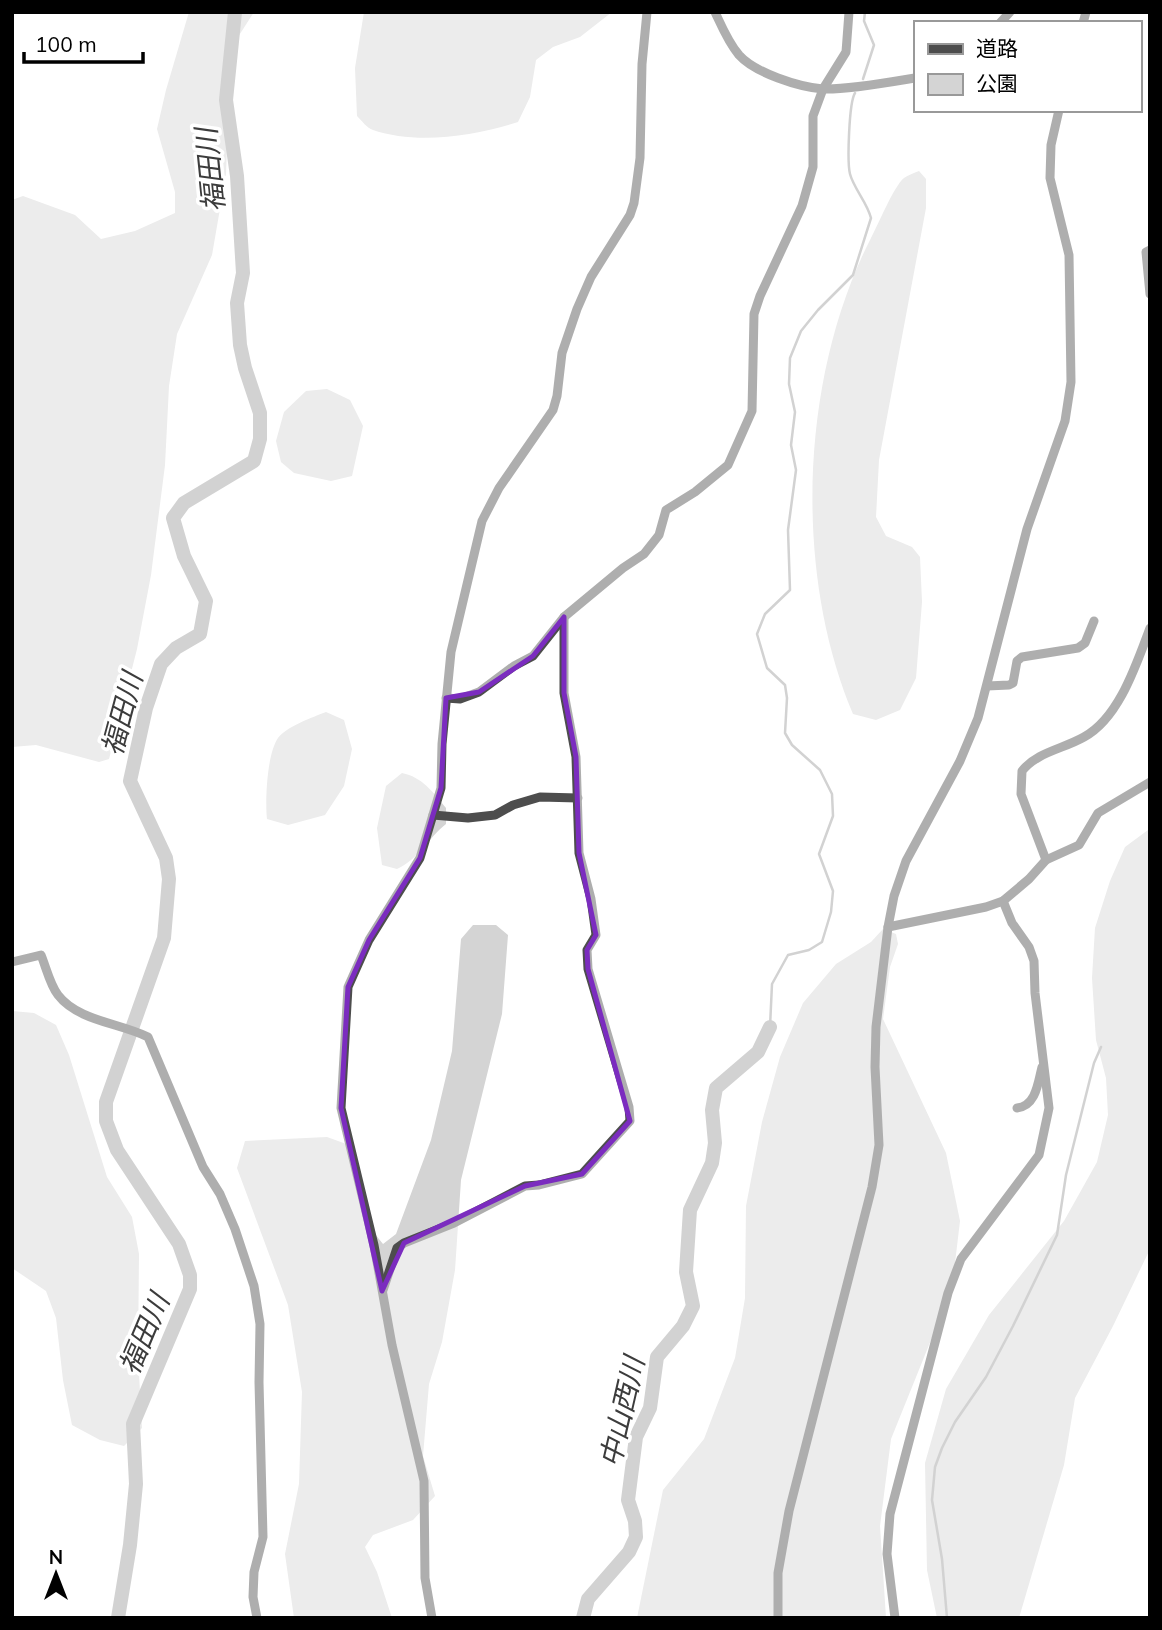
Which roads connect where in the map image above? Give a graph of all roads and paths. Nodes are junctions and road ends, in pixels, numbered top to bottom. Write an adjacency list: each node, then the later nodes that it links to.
1 (647, 12): 13 (street)
2 (715, 12): 5 (street)
3 (849, 12): 5 (street)
4 (914, 78): 5 (street)
5 (823, 89): 9 (street)
6 (1059, 112): 12 (street)
7 (1150, 250): 8 (street)
8 (1150, 293)
9 (564, 617): 13 (street); 15 (street)
10 (1094, 621): 12 (street)
11 (1150, 628): 17 (street)
12 (988, 686): 19 (street)
13 (446, 698): 16 (street)
14 (1150, 782): 17 (street)
15 (578, 798): 16 (street); 23 (street)
16 (433, 816): 23 (street)
17 (1046, 860): 18 (street)
18 (1003, 901): 19 (street); 21 (street)
19 (888, 927): 26 (street)
20 (12, 962): 24 (street)
21 (1044, 1062): 22 (street); 27 (street)
22 (1017, 1108)
23 (382, 1291): 25 (street)
24 (257, 1618)
25 (432, 1618)
26 (778, 1618)
27 (895, 1618)

